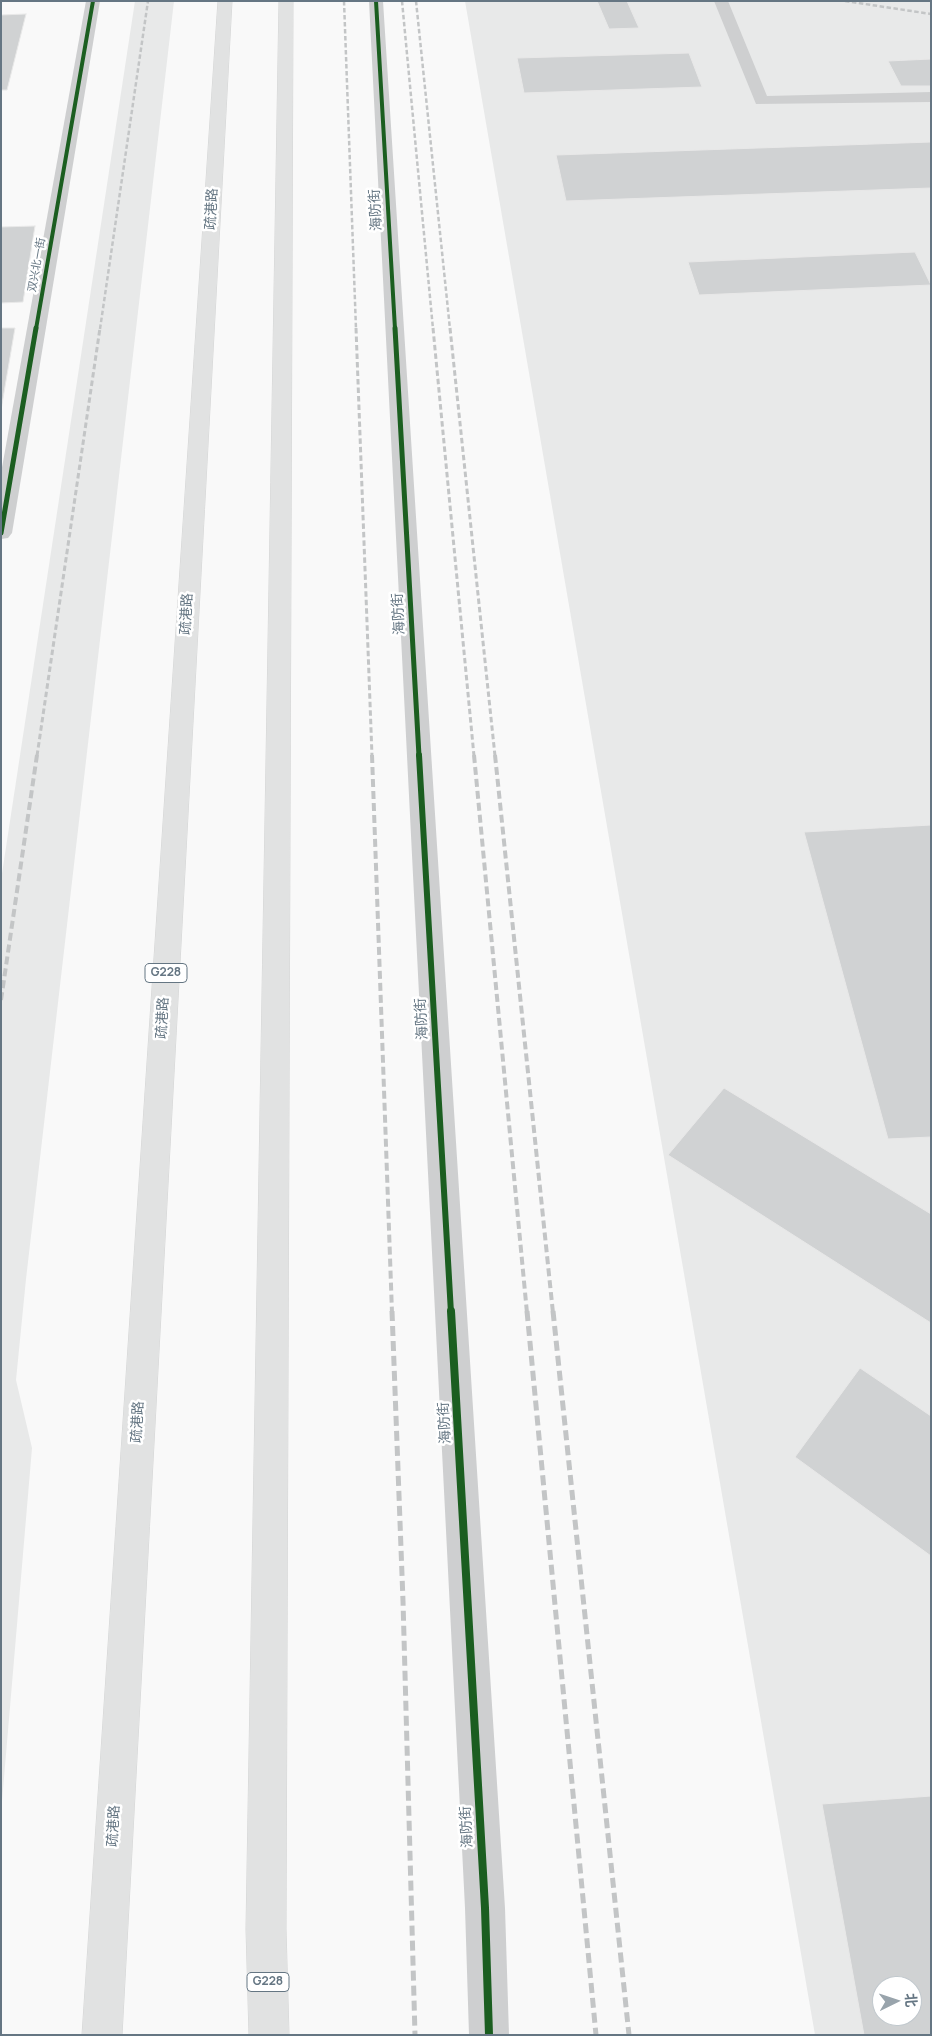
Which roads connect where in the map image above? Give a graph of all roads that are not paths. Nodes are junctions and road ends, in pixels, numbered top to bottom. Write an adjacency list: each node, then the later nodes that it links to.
1 (92, 1): 9 (street, 双兴北一街)
2 (225, 1): 11 (highway, 疏港路 / G228)
3 (286, 1): 7 (highway)
4 (299, 1): 7 (highway, G228)
5 (376, 1): 13 (street, 海防街)
6 (721, 1): 8 (street)
7 (285, 50): 12 (highway, G228)
8 (931, 97)
9 (5, 487): 10 (street, 双兴北一街)
10 (1, 533)
11 (102, 2035)
12 (269, 2035)
13 (489, 2035)

